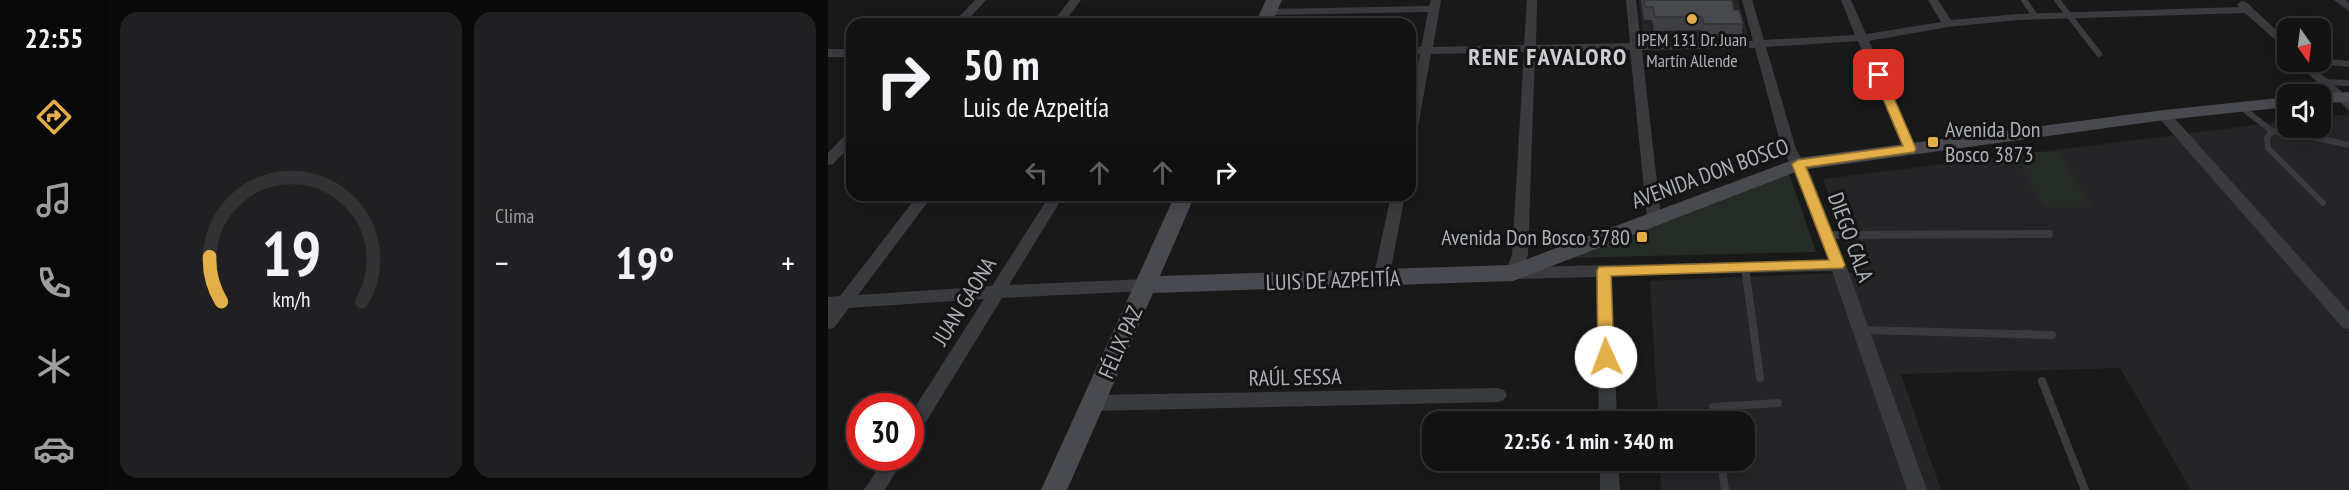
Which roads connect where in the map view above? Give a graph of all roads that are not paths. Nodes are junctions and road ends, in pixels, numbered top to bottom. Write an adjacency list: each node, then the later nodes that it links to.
1 (981, 0): 20 (street)
2 (1076, 0): 21 (street)
3 (1532, 0): 27 (street)
4 (1630, 0): 26 (street)
5 (1747, 0): 25 (street, DIEGO CALA)
6 (1846, 0): 23 (street)
7 (1933, 0): 22 (street)
8 (2024, 0): 19 (lane)
9 (2057, 0): 18 (lane)
10 (2104, 0): 17 (street)
11 (2237, 0): 15 (street)
12 (2339, 0): 14 (street)
13 (1435, 5): 16 (street); 28 (street)
14 (2349, 8)
15 (2247, 10): 17 (street); 24 (street)
16 (1268, 12)
17 (2115, 13): 18 (street)
18 (2068, 15): 19 (street); 32 (lane)
19 (2035, 16): 22 (street)
20 (964, 18)
21 (1062, 18)
22 (1947, 24): 23 (street)
23 (1863, 38): 25 (street); 44 (street)
24 (2277, 38)
25 (1759, 44): 26 (street); 46 (street, DIEGO CALA)
26 (1636, 47): 27 (street); 52 (street)
27 (1530, 48): 28 (street); 58 (street)
28 (1426, 50): 29 (street); 36 (street)
29 (1416, 51)
30 (828, 53): 31 (street)
31 (846, 53)
32 (2099, 54)
33 (2331, 62): 34 (lane)
34 (2349, 64)
35 (2331, 92): 37 (main road)
36 (1416, 94)
37 (2346, 96)
38 (2277, 103): 39 (main road, AVENIDA DON BOSCO)
39 (2241, 107): 40 (main road, AVENIDA DON BOSCO); 41 (lane)
40 (2164, 116): 44 (main road, AVENIDA DON BOSCO); 64 (street)
41 (2272, 131): 43 (lane); 51 (lane)
42 (846, 142): 45 (street)
43 (2349, 145)
44 (1910, 149): 46 (main road, AVENIDA DON BOSCO)
45 (828, 161)
46 (1798, 164): 52 (main road, AVENIDA DON BOSCO); 54 (street, DIEGO CALA)
47 (921, 201): 62 (street)
48 (1053, 201): 61 (street, JUAN GAONA)
49 (1182, 201): 60 (main road, FÉLIX PAZ)
50 (1397, 201): 59 (street)
51 (2323, 203)
52 (1654, 218): 58 (main road, AVENIDA DON BOSCO)
53 (2049, 234): 54 (lane)
54 (1827, 235): 55 (street, DIEGO CALA)
55 (1838, 265): 56 (street, LUIS DE AZPEITÍA); 65 (street, DIEGO CALA)
56 (1745, 267): 57 (street, LUIS DE AZPEITÍA); 67 (lane)
57 (1604, 271): 58 (street, LUIS DE AZPEITÍA); 73 (street)
58 (1513, 273): 59 (main road, LUIS DE AZPEITÍA)
59 (1381, 279): 60 (main road, LUIS DE AZPEITÍA)
60 (1145, 285): 61 (street, LUIS DE AZPEITÍA); 70 (main road, FÉLIX PAZ)
61 (998, 292): 62 (street, LUIS DE AZPEITÍA); 72 (street, JUAN GAONA)
62 (836, 303): 63 (street)
63 (828, 323)
64 (2349, 323)
65 (1861, 330): 66 (lane); 82 (street, DIEGO CALA)
66 (2052, 335)
67 (1760, 378)
68 (2042, 381): 83 (lane)
69 (1498, 395): 70 (street, RAÚL SESSA)
70 (1093, 403): 79 (main road, FÉLIX PAZ)
71 (1778, 403): 74 (lane)
72 (924, 410)
73 (1608, 411)
74 (1714, 411)
75 (886, 471): 78 (street)
76 (1609, 471): 80 (street)
77 (1722, 471): 81 (lane)
78 (874, 490)
79 (1054, 490)
80 (1610, 490)
81 (1725, 490)
82 (1917, 490)
83 (2085, 490)

